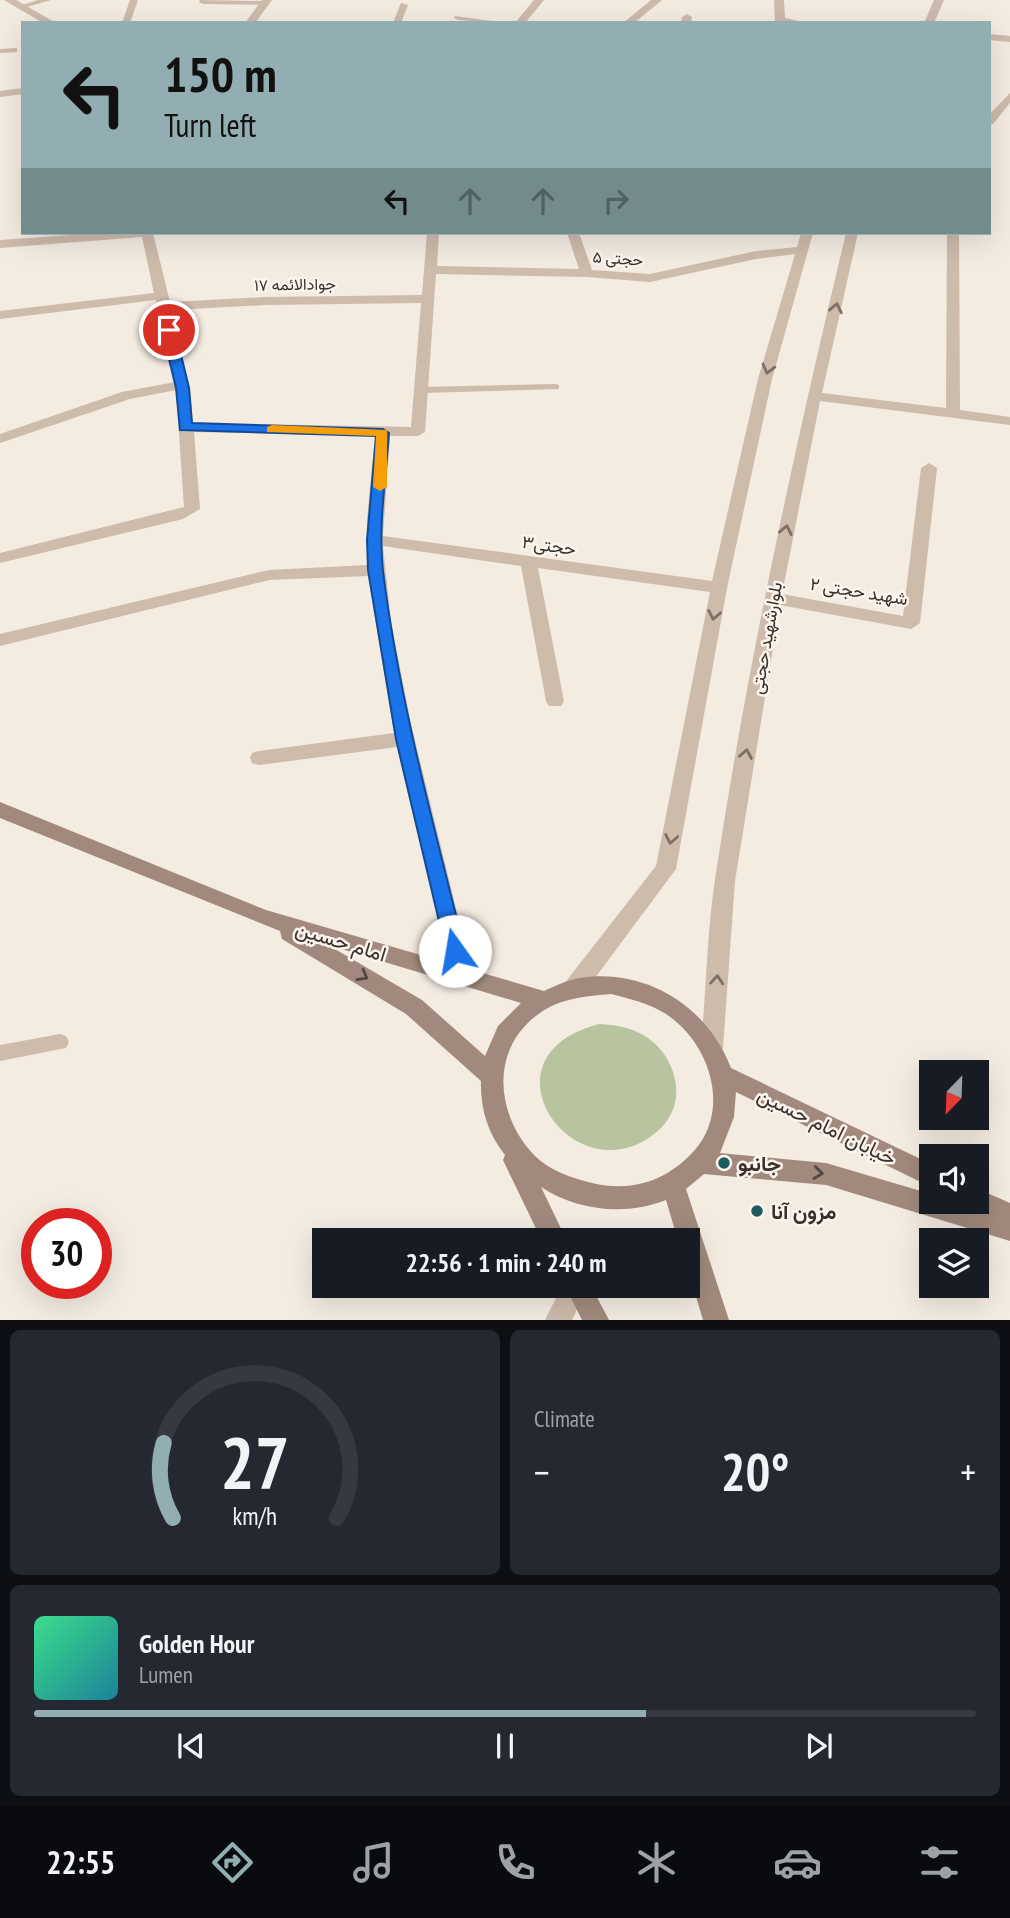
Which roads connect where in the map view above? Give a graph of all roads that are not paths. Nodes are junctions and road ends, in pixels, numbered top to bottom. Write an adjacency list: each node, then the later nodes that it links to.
1 (9, 0): 11 (street)
2 (47, 0): 11 (lane)
3 (134, 0): 14 (lane)
4 (539, 0): 18 (street)
5 (657, 0): 19 (street)
6 (939, 0): 21 (street)
7 (776, 1): 20 (street)
8 (203, 2): 9 (lane)
9 (265, 2): 15 (street)
10 (404, 5): 16 (lane)
11 (20, 7): 13 (street)
12 (458, 18): 17 (lane)
13 (47, 21)
14 (126, 21)
15 (251, 21)
16 (398, 21)
17 (478, 21)
18 (522, 21)
19 (631, 21)
20 (780, 21)
21 (930, 21)
22 (991, 37): 23 (street)
23 (1010, 40)
24 (13, 50): 25 (lane)
25 (0, 51)
26 (21, 91): 27 (street)
27 (0, 94)
28 (1010, 96): 29 (street)
29 (991, 120)
30 (119, 235): 37 (street)
31 (145, 235): 42 (street)
32 (433, 235): 39 (street)
33 (574, 235): 40 (street)
34 (806, 235): 38 (street)
35 (852, 235): 47 (street, بلوارشهید حجتی, one-way to 35)
36 (953, 235): 48 (street)
37 (0, 244)
38 (801, 250): 40 (street, حجتی ۵); 58 (street, one-way to 58)
39 (430, 270): 40 (street, حجتی ۵); 41 (street)
40 (587, 273)
41 (428, 299): 42 (street, جوادالائمه ۱۷); 46 (street)
42 (161, 301): 43 (street, جوادالائمه ۱۷); 44 (street)
43 (0, 315)
44 (182, 385): 50 (street); 52 (street)
45 (555, 387): 46 (lane)
46 (421, 390): 51 (street)
47 (814, 396): 48 (street); 59 (street, بلوارشهید حجتی, one-way to 47)
48 (953, 413): 49 (street)
49 (1010, 421)
50 (185, 427): 51 (street); 55 (street)
51 (383, 433): 54 (street)
52 (0, 439)
53 (929, 468): 59 (street, شهید حجتی ۲)
54 (374, 540): 56 (street, حجتی۳); 57 (street)
55 (0, 558)
56 (528, 561): 58 (street, حجتی۳); 61 (street)
57 (376, 570): 60 (street); 62 (street)
58 (719, 588): 67 (street, one-way to 67)
59 (773, 598): 70 (street, بلوارشهید حجتی, one-way to 59)
60 (0, 640)
61 (555, 701)
62 (404, 739): 63 (street); 66 (street)
63 (259, 758)
64 (0, 810): 65 (street, امام حسین)
65 (262, 917): 66 (street, امام حسین); 72 (street, امام حسین, one-way to 72)
66 (462, 978): 68 (street, امام حسین)
67 (575, 988): 68 (street); 70 (street)
68 (542, 1000): 72 (street)
69 (60, 1042): 71 (lane)
70 (712, 1048): 73 (street)
71 (0, 1053)
72 (490, 1075): 74 (street)
73 (723, 1075): 75 (street); 76 (street, خیابان امام حسین)
74 (509, 1147): 77 (street); 80 (street)
75 (701, 1163): 77 (street); 81 (street, خیابان امام حسین, one-way to 81)
76 (919, 1171)
77 (673, 1185): 86 (street)
78 (989, 1205): 79 (street)
79 (1010, 1215)
80 (549, 1228)
81 (1010, 1229)
82 (570, 1298): 84 (street)
83 (583, 1298): 85 (street)
84 (558, 1320)
85 (596, 1320)
86 (716, 1320)

